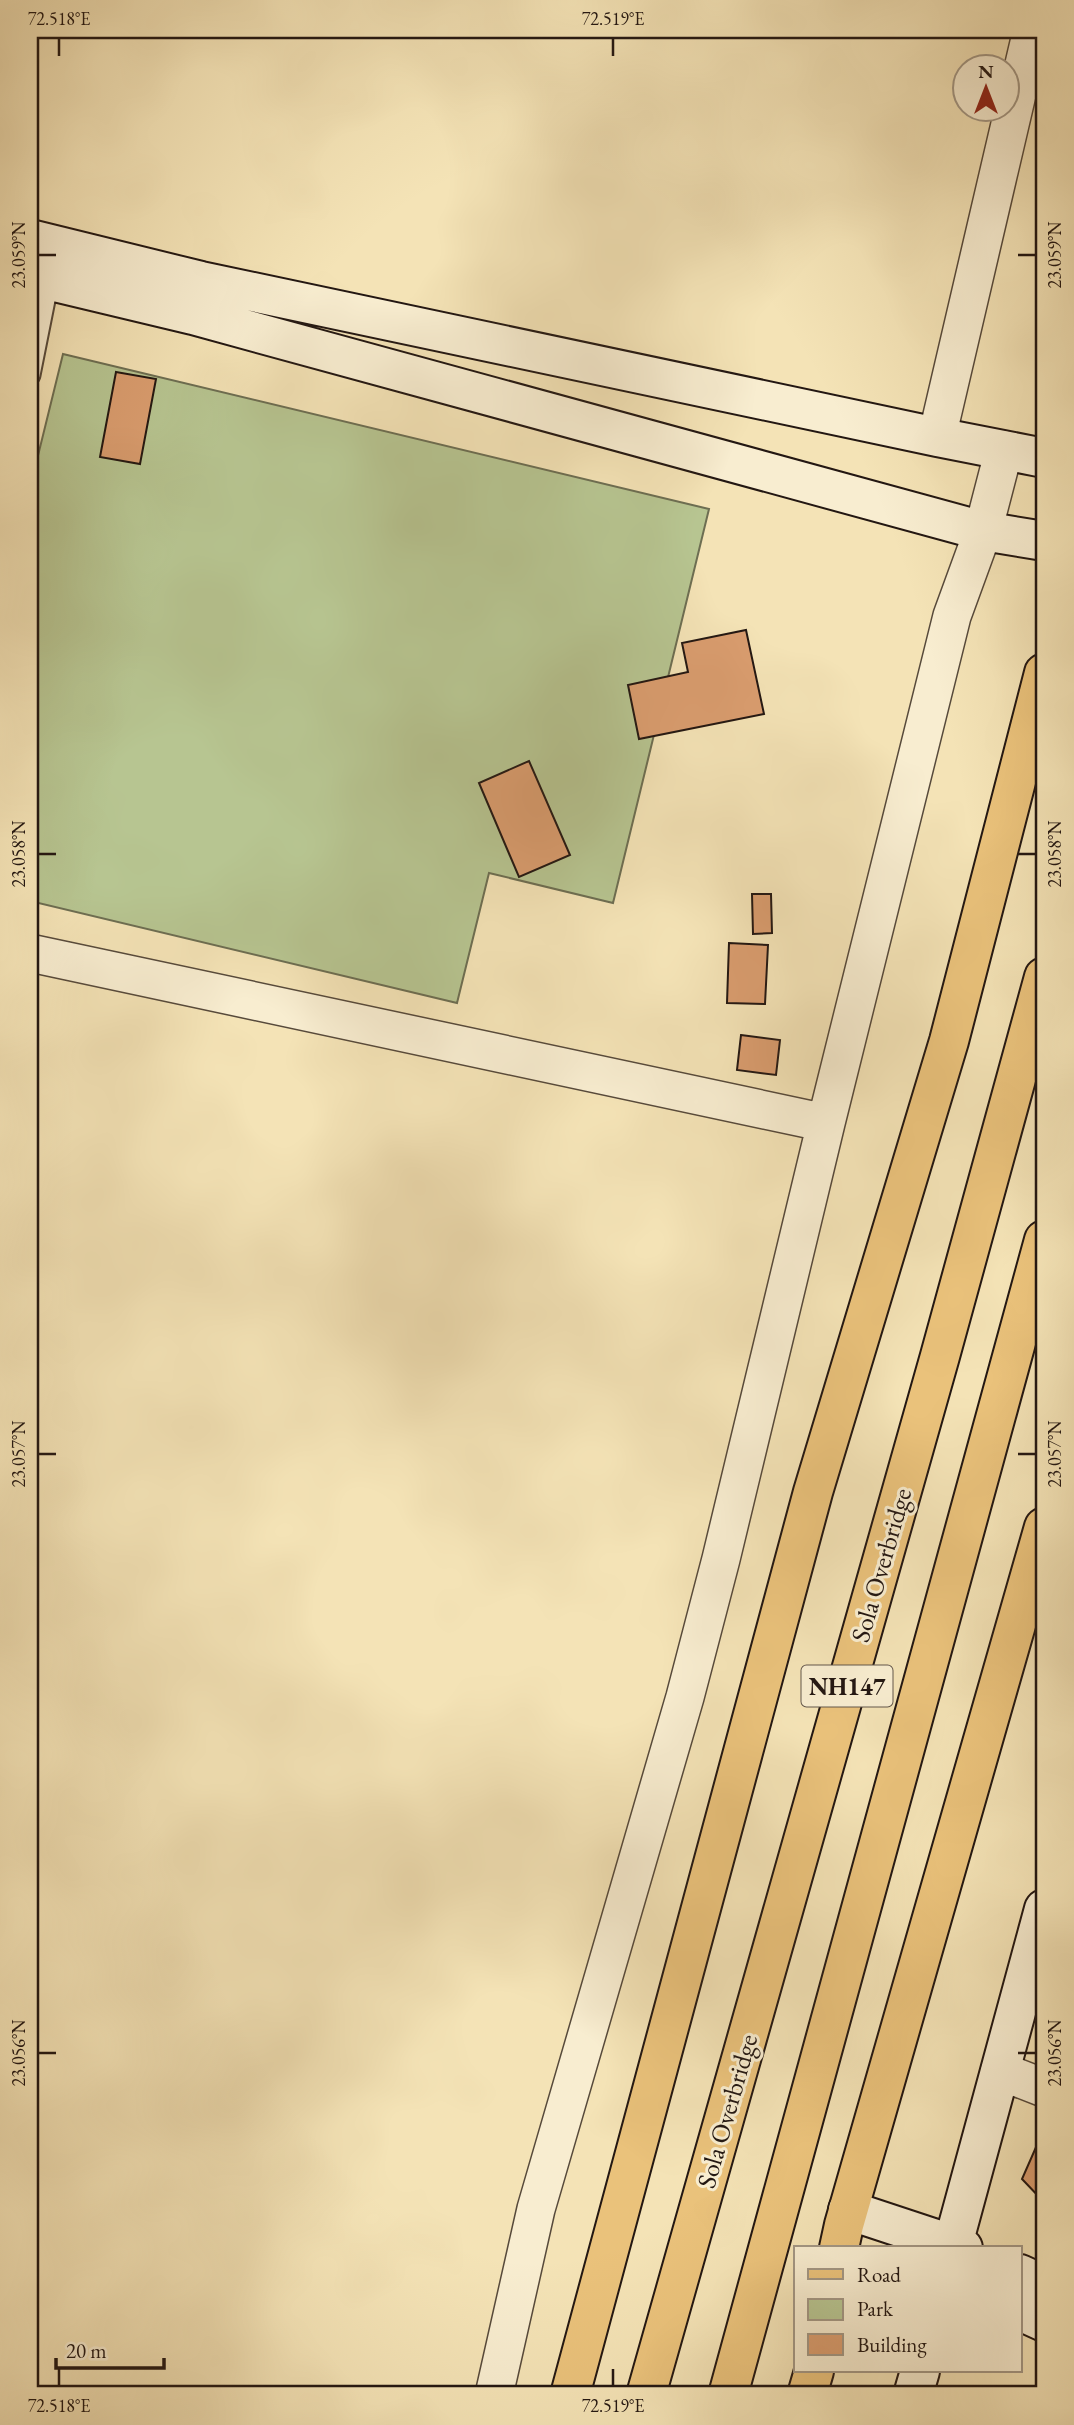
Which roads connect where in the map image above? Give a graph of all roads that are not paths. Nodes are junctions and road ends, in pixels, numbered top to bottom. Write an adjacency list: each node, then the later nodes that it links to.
1 (1032, 30): 5 (street)
2 (30, 239): 5 (main road)
3 (39, 278): 4 (lane); 8 (main road)
4 (30, 375)
5 (937, 438): 6 (main road)
6 (1004, 450): 7 (main road); 8 (street)
7 (1044, 458)
8 (983, 531): 9 (main road); 13 (street)
9 (1044, 541)
10 (1044, 673): 29 (main road)
11 (30, 953): 13 (street)
12 (1044, 977): 30 (main road, Sola Overbridge / NH147)
13 (826, 1123): 28 (street)
14 (1044, 1240): 31 (main road, NH147)
15 (1044, 1527): 19 (main road)
16 (1044, 1909): 17 (main road)
17 (1000, 2071): 18 (street); 21 (main road)
18 (1044, 2088)
19 (846, 2237): 20 (main road)
20 (945, 2246)
21 (956, 2246)
22 (1021, 2274): 23 (main road)
23 (1044, 2285)
24 (1021, 2311): 25 (main road)
25 (1044, 2322)
26 (814, 2372): 32 (main road)
27 (920, 2372): 33 (main road)
28 (494, 2395)
29 (570, 2395)
30 (646, 2395)
31 (728, 2395)
32 (807, 2395)
33 (914, 2395)

